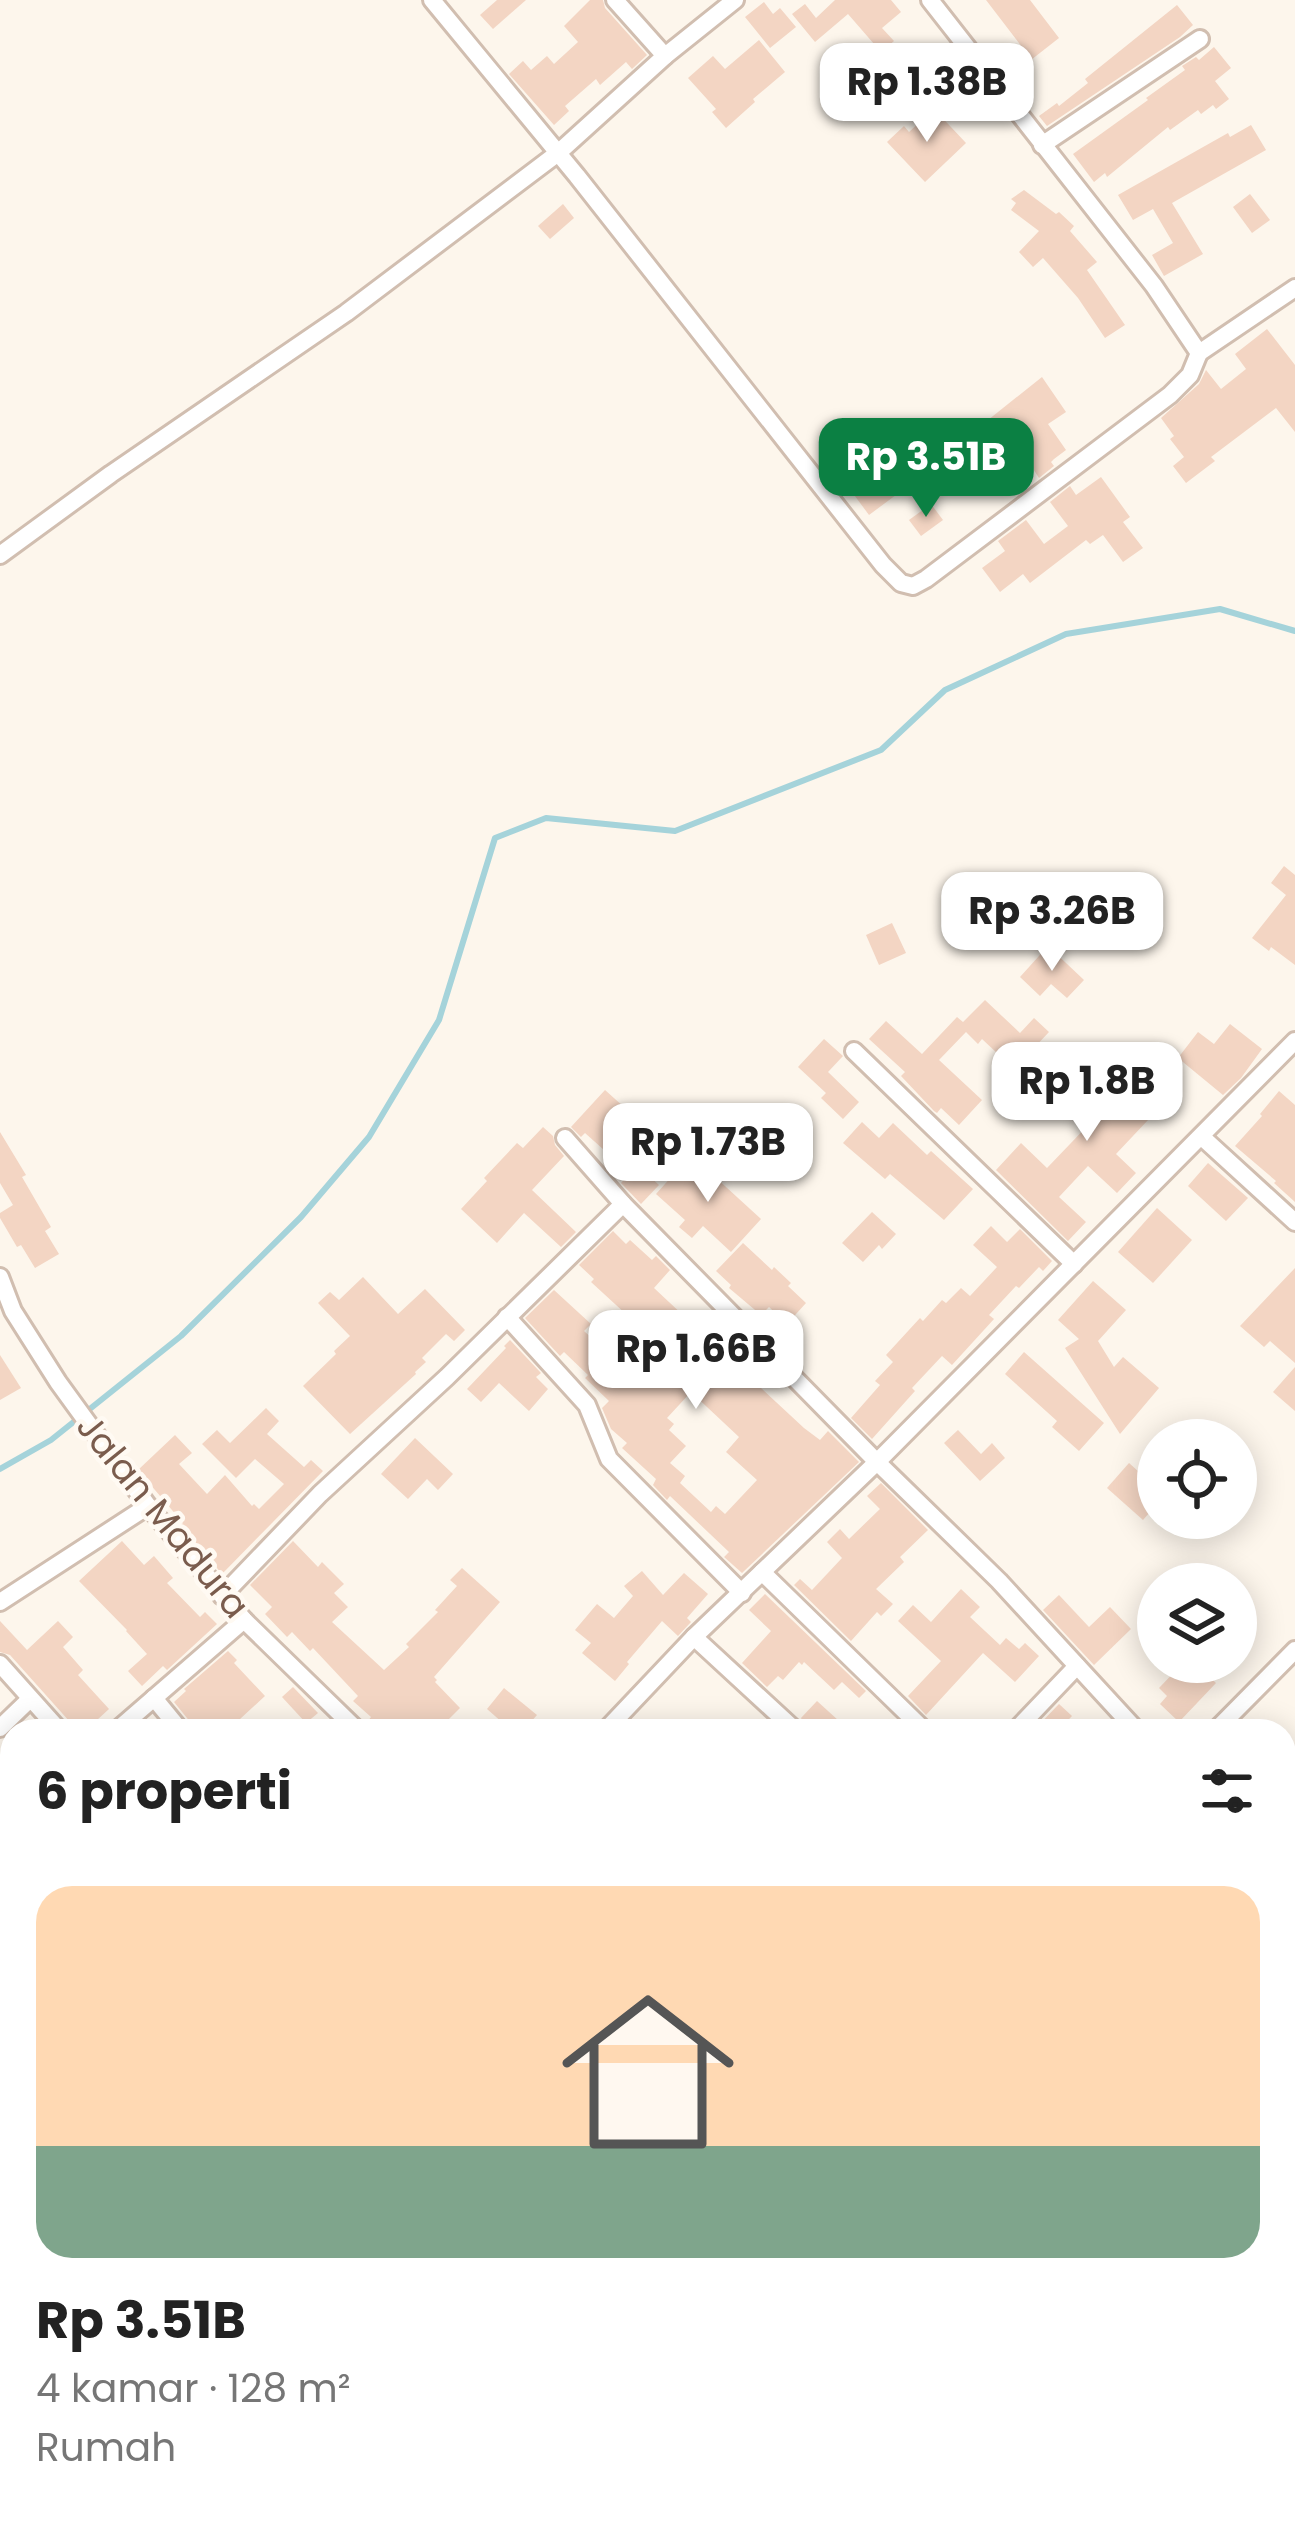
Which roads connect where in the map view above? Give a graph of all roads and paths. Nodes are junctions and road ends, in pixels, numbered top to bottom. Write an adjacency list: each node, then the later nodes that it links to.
1 (431, 0): 8 (street)
2 (615, 0): 6 (street)
3 (735, 0): 6 (street)
4 (930, 0): 7 (street)
5 (1200, 39): 7 (street)
6 (665, 56): 8 (street)
7 (1042, 145): 10 (street)
8 (558, 152): 10 (street); 11 (street)
9 (1295, 288): 10 (street)
10 (1199, 352)
11 (0, 555)
12 (1295, 1041): 14 (street)
13 (854, 1051): 18 (street)
14 (1202, 1137): 17 (street); 18 (street)
15 (565, 1138): 16 (street)
16 (623, 1204): 20 (street); 21 (street)
17 (1295, 1222)
18 (1074, 1264): 21 (street)
19 (0, 1277): 22 (street, Jalan Madura)
20 (507, 1317): 24 (street); 25 (street)
21 (877, 1462): 23 (street); 31 (street)
22 (148, 1506): 25 (street, Jalan Madura); 26 (street)
23 (762, 1572): 24 (street); 41 (street)
24 (742, 1593): 28 (street)
25 (222, 1596): 27 (street, Jalan Madura)
26 (0, 1602)
27 (244, 1620): 32 (street); 38 (street, Jalan Madura)
28 (694, 1637): 39 (street); 40 (street)
29 (1295, 1650): 44 (street)
30 (0, 1664): 33 (street)
31 (1077, 1666): 42 (street); 43 (street)
32 (154, 1698): 36 (street); 37 (street)
33 (30, 1699): 34 (street); 35 (street)
34 (9, 1719)
35 (49, 1719)
36 (130, 1719)
37 (171, 1719)
38 (346, 1719)
39 (616, 1719)
40 (783, 1719)
41 (914, 1719)
42 (1026, 1719)
43 (1126, 1719)
44 (1227, 1719)

